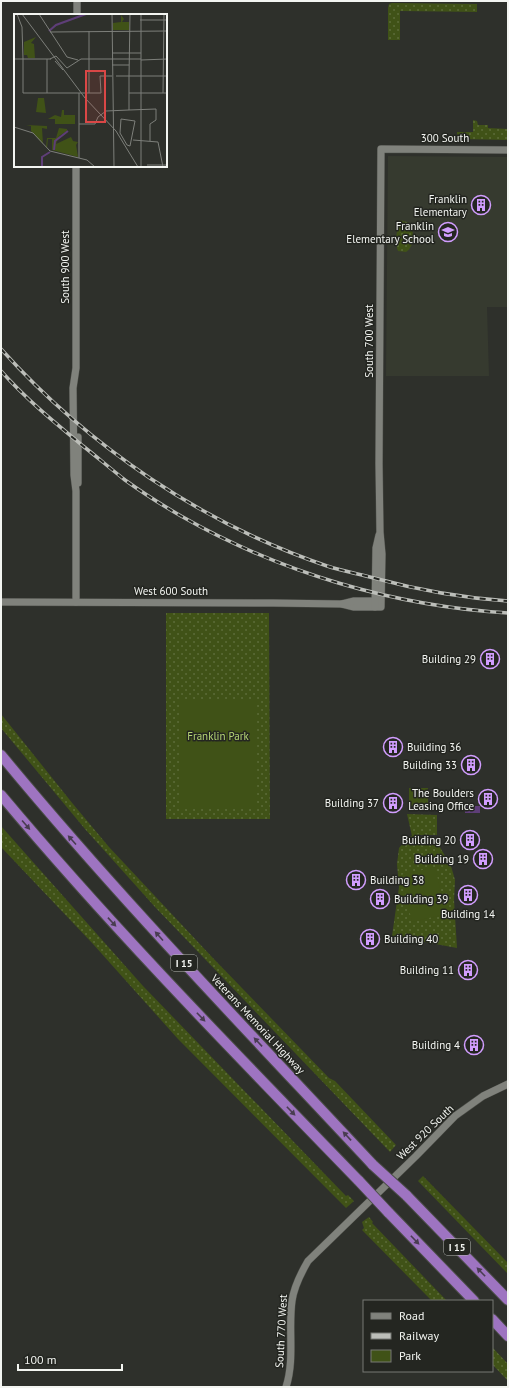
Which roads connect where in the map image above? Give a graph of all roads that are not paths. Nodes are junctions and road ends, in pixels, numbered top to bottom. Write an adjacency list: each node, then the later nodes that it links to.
1 (77, 1): 2 (street)
2 (77, 14)
3 (381, 149): 4 (street, 300 South); 8 (street, South 700 West)
4 (508, 150)
5 (76, 167): 7 (street, South 900 West)
6 (1, 602): 7 (street, West 600 South)
7 (76, 602): 8 (street, West 600 South)
8 (378, 604)
9 (1, 755): 14 (highway, Veterans Memorial Highway / I 15, one-way to 9, bridge)
10 (1, 795): 13 (highway, I 15, one-way to 13, bridge)
11 (508, 1084): 12 (street, West 920 South)
12 (364, 1206): 17 (street, South 770 West)
13 (473, 1300)
14 (508, 1300)
15 (493, 1320): 16 (highway)
16 (508, 1336)
17 (286, 1387)

